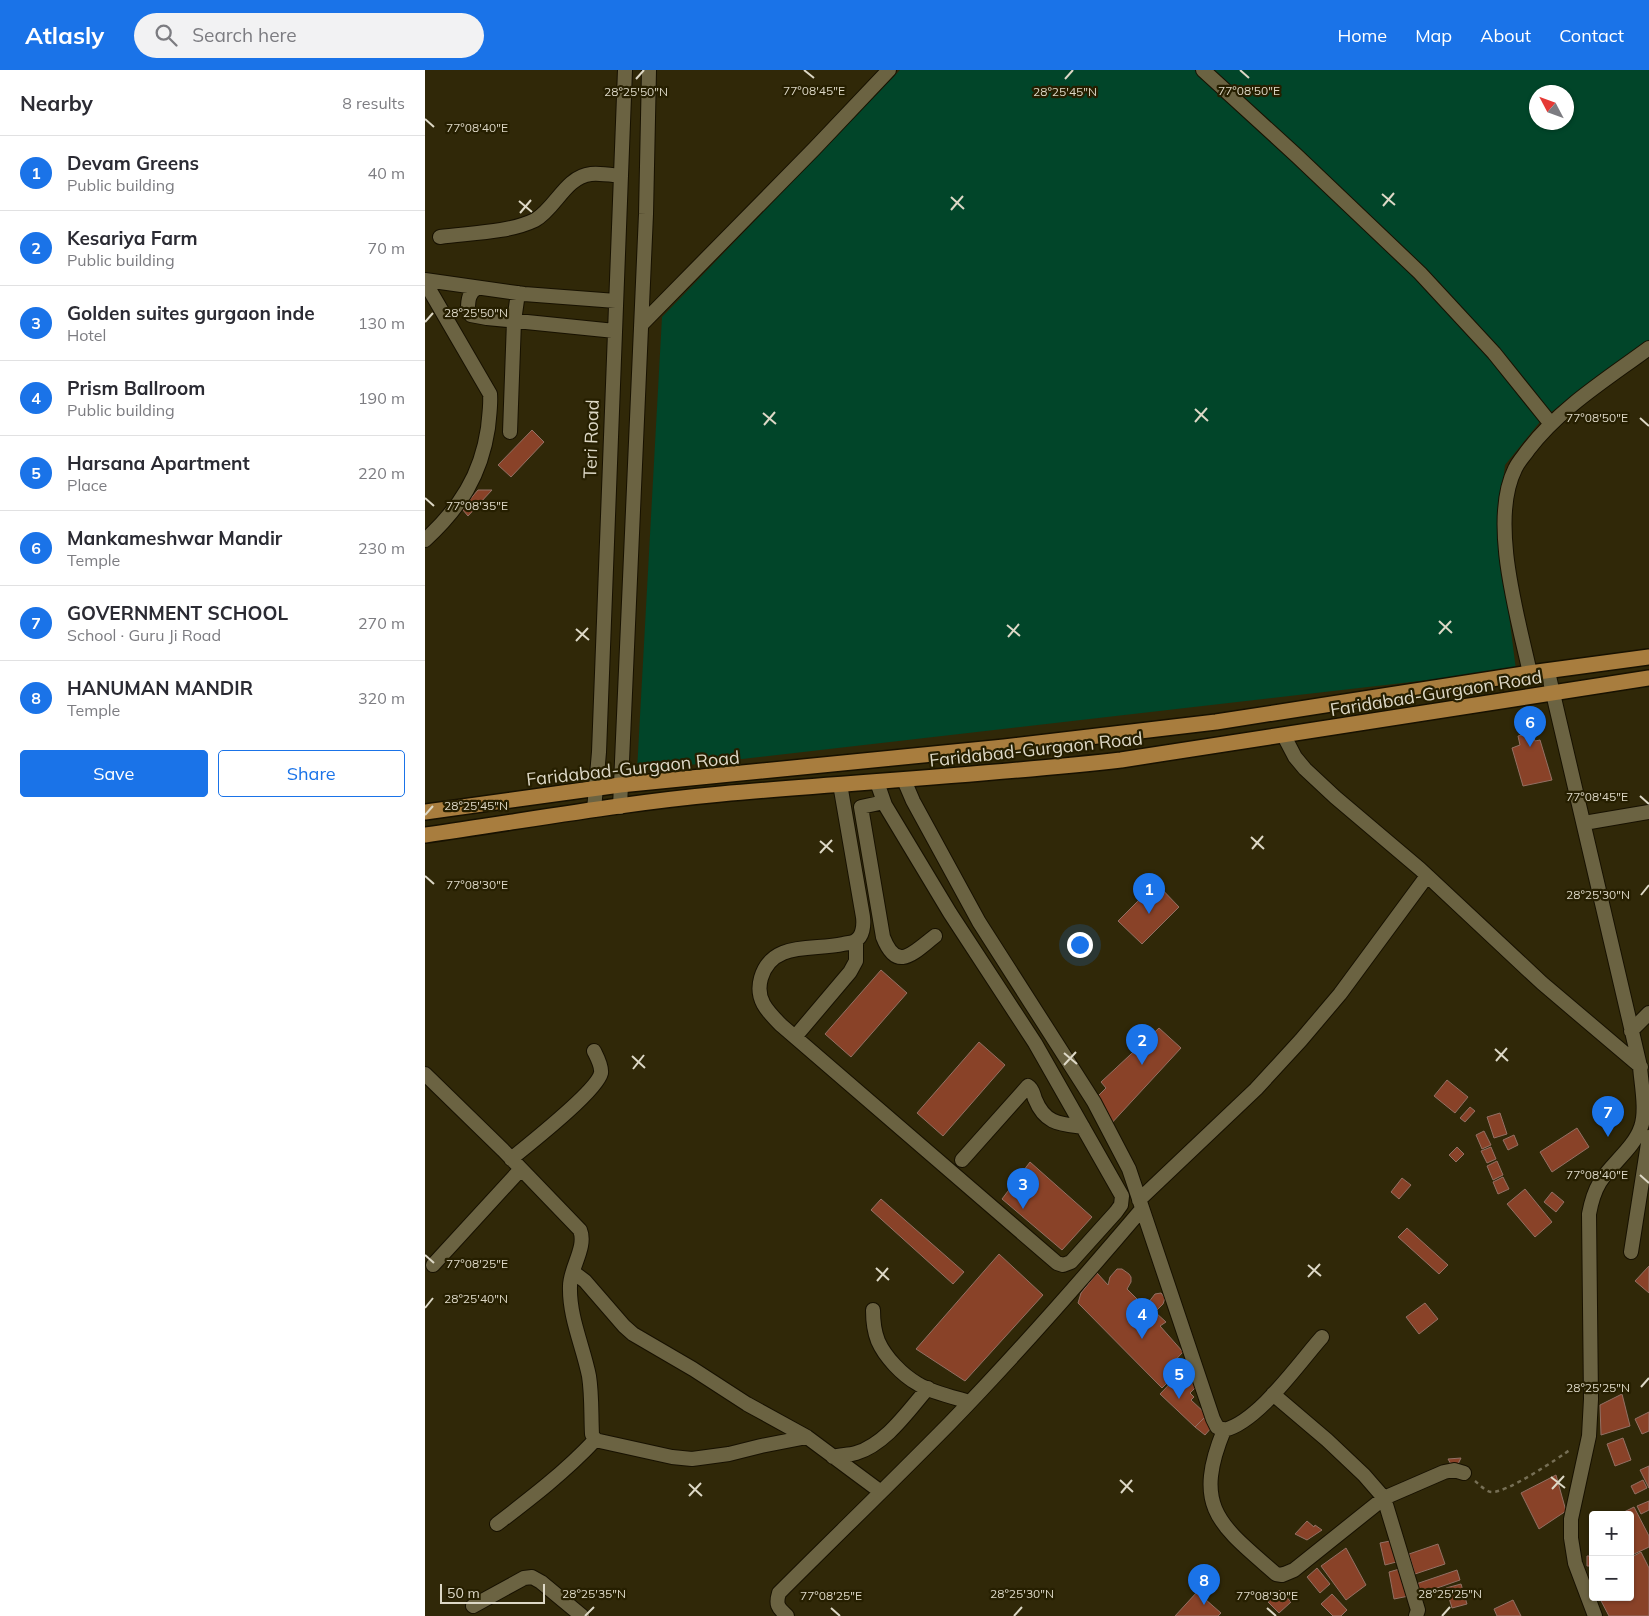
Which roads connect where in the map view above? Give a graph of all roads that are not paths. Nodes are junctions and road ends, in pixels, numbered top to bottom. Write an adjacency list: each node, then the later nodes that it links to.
1 (625, 70): 5 (street, Teri Road)
2 (649, 70): 13 (street)
3 (889, 70): 13 (street)
4 (1203, 70): 17 (street)
5 (621, 176): 6 (street); 10 (street, Teri Road)
6 (440, 237)
7 (425, 281): 8 (street); 14 (street)
8 (477, 288): 9 (street); 11 (street)
9 (518, 293): 10 (street); 12 (street)
10 (616, 301): 15 (street, Teri Road)
11 (469, 312): 12 (street); 14 (street)
12 (514, 321): 15 (street); 18 (street)
13 (641, 325): 29 (street)
14 (454, 331): 19 (street)
15 (615, 331): 30 (street, Teri Road)
16 (1649, 348): 17 (street)
17 (1551, 424): 22 (street)
18 (510, 432)
19 (425, 540)
20 (1649, 656): 21 (main road, Faridabad-Gurgaon Road)
21 (1548, 672): 22 (main road, Faridabad-Gurgaon Road); 24 (street)
22 (1530, 673): 29 (main road, Faridabad-Gurgaon Road)
23 (1649, 678): 24 (main road, Faridabad-Gurgaon Road)
24 (1554, 693): 25 (main road, Faridabad-Gurgaon Road); 36 (street)
25 (1284, 736): 26 (main road, Faridabad-Gurgaon Road); 38 (street)
26 (904, 780): 27 (main road, Faridabad-Gurgaon Road); 51 (street)
27 (877, 782): 28 (main road, Faridabad-Gurgaon Road); 31 (street)
28 (840, 784): 32 (main road, Faridabad-Gurgaon Road); 40 (street)
29 (620, 785): 30 (main road, Faridabad-Gurgaon Road); 32 (street)
30 (596, 789): 33 (street, Teri Road); 34 (main road, Faridabad-Gurgaon Road)
31 (884, 802): 39 (street); 47 (street)
32 (620, 806): 33 (main road, Faridabad-Gurgaon Road)
33 (593, 810): 37 (main road, Faridabad-Gurgaon Road)
34 (425, 812)
35 (1649, 812): 36 (street)
36 (1584, 822): 42 (street)
37 (425, 835)
38 (1427, 876): 45 (street); 51 (street)
39 (935, 936)
40 (856, 941): 43 (street); 43 (street)
41 (1649, 1013): 42 (street)
42 (1631, 1031): 45 (street)
43 (795, 1037): 47 (street)
44 (594, 1051): 50 (street)
45 (1645, 1070): 72 (street)
46 (425, 1074): 50 (street)
47 (1083, 1127): 49 (street)
48 (1649, 1137): 52 (street)
49 (962, 1160)
50 (516, 1164): 53 (street); 54 (street)
51 (1140, 1204): 59 (street); 60 (street)
52 (1631, 1252)
53 (433, 1265)
54 (573, 1272): 61 (street); 62 (street)
55 (873, 1310): 57 (street)
56 (1321, 1336): 58 (street)
57 (928, 1388): 59 (street); 63 (street)
58 (1273, 1394): 60 (street); 66 (street)
59 (970, 1402): 65 (street)
60 (1224, 1430): 66 (street)
61 (807, 1437): 62 (street); 63 (street)
62 (595, 1440): 67 (street)
63 (833, 1457): 65 (street)
64 (1464, 1473): 66 (street)
65 (881, 1492): 70 (street)
66 (1384, 1498): 71 (street)
67 (497, 1524)
68 (473, 1606): 69 (street)
69 (582, 1616)
70 (787, 1616)
71 (1416, 1616)
72 (1595, 1616)

